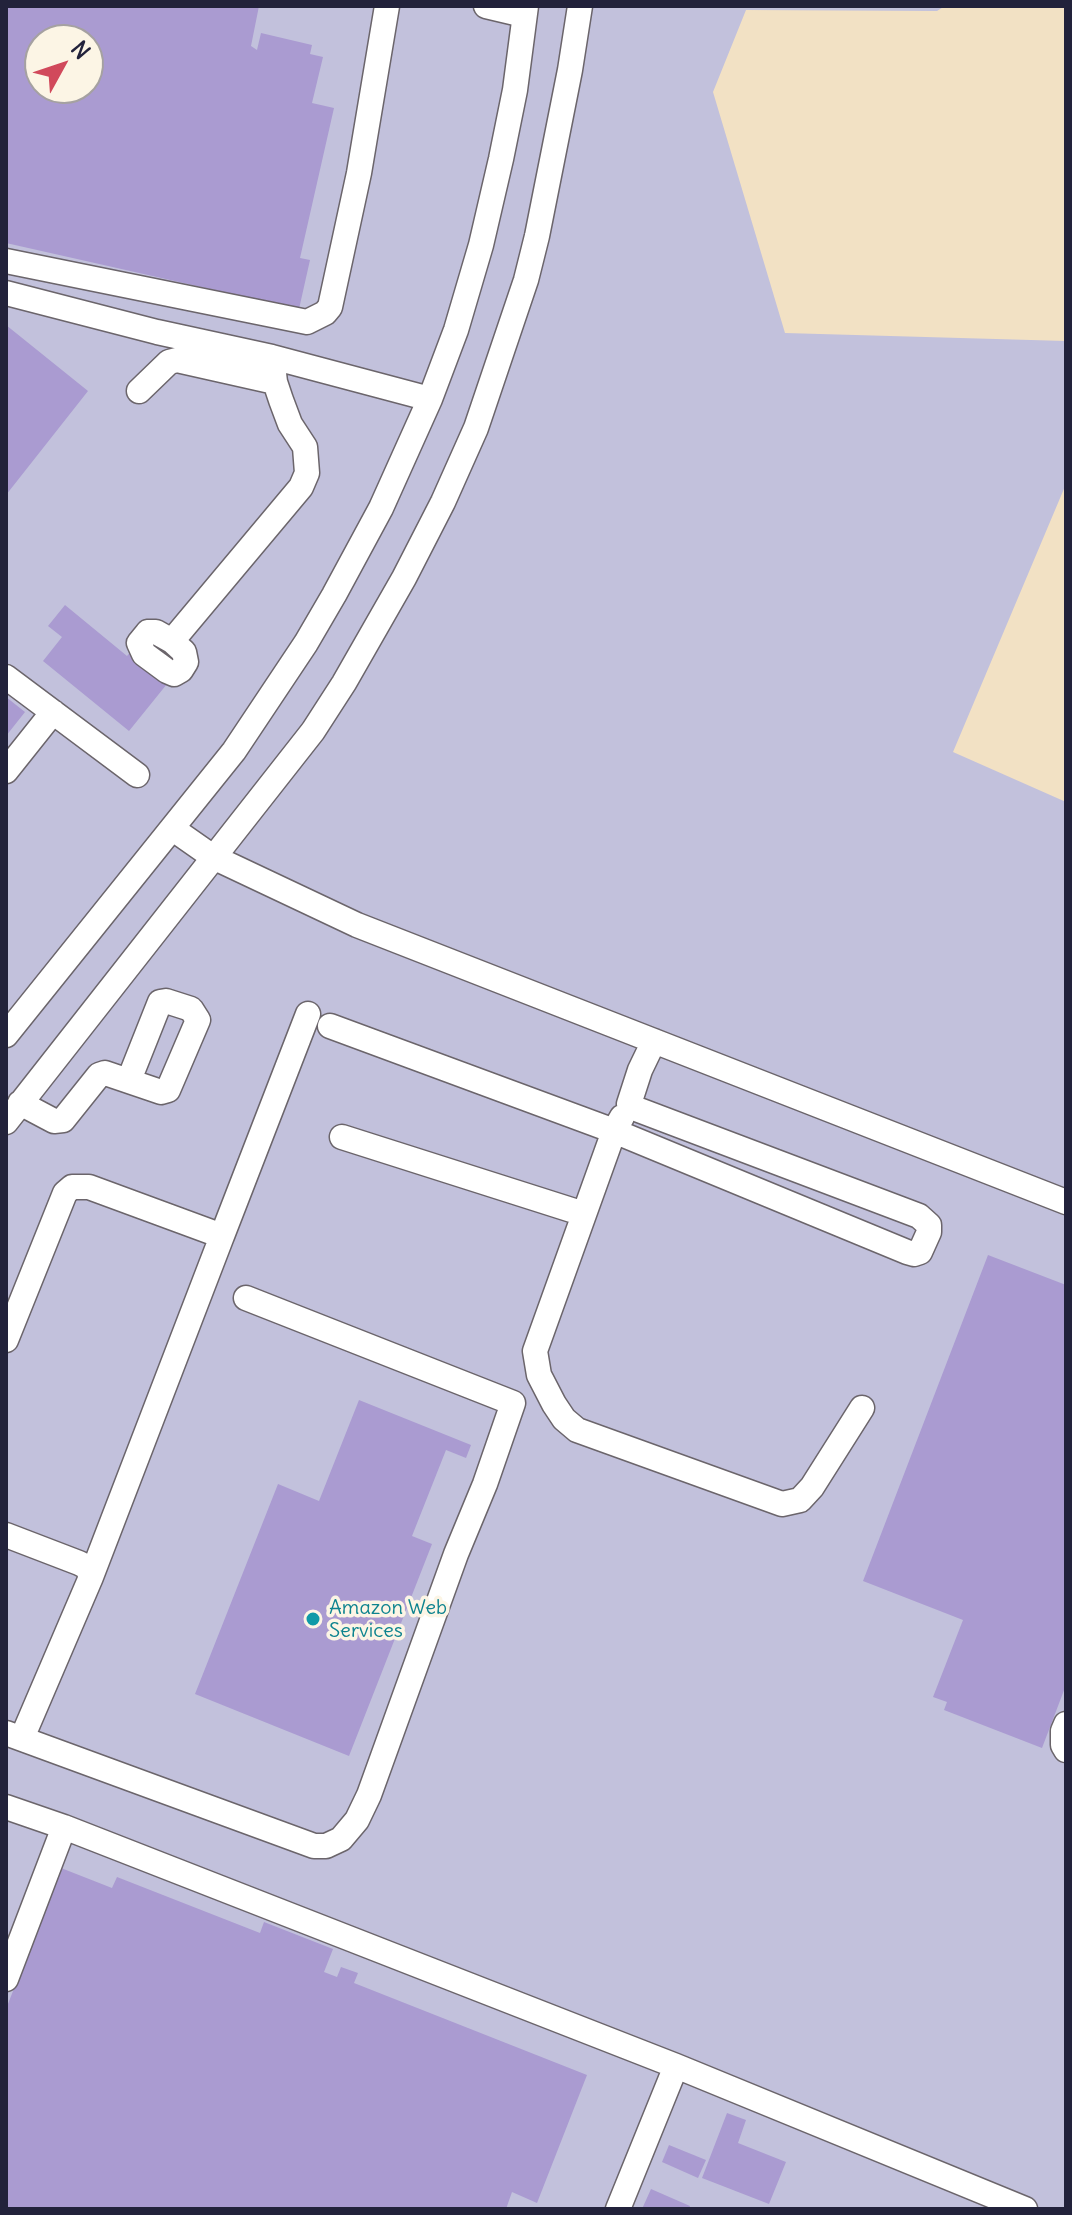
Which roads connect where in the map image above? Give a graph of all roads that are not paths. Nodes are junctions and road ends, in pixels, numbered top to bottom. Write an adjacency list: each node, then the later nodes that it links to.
1 (387, 6): 5 (street)
2 (486, 6): 4 (street)
3 (580, 6): 17 (street)
4 (525, 10): 10 (street)
5 (6, 261)
6 (6, 293): 7 (street)
7 (272, 357): 8 (street); 10 (street)
8 (275, 382): 9 (street); 11 (street)
9 (139, 391)
10 (430, 399): 16 (street)
11 (172, 641)
12 (6, 677): 13 (street)
13 (53, 712): 14 (street); 15 (street)
14 (6, 771)
15 (137, 775)
16 (173, 829): 17 (street); 20 (street)
17 (213, 857): 21 (street); 24 (street)
18 (308, 1014): 29 (street)
19 (330, 1026): 25 (street)
20 (6, 1035)
21 (654, 1041): 23 (street); 27 (street)
22 (129, 1080): 24 (street)
23 (629, 1104): 25 (street); 25 (street)
24 (13, 1112)
25 (614, 1131): 28 (street)
26 (342, 1137): 28 (street)
27 (1066, 1202)
28 (584, 1214): 32 (street)
29 (222, 1236): 31 (street); 34 (street)
30 (246, 1298): 36 (street)
31 (6, 1340)
32 (862, 1408)
33 (6, 1535): 34 (street)
34 (91, 1577): 36 (street)
35 (1066, 1724): 37 (street)
36 (14, 1736)
37 (1066, 1750)
38 (6, 1807): 39 (street)
39 (64, 1827): 40 (street); 41 (street)
40 (8, 1967)
41 (676, 2066): 42 (street); 43 (street)
42 (618, 2209)
43 (1025, 2209)

